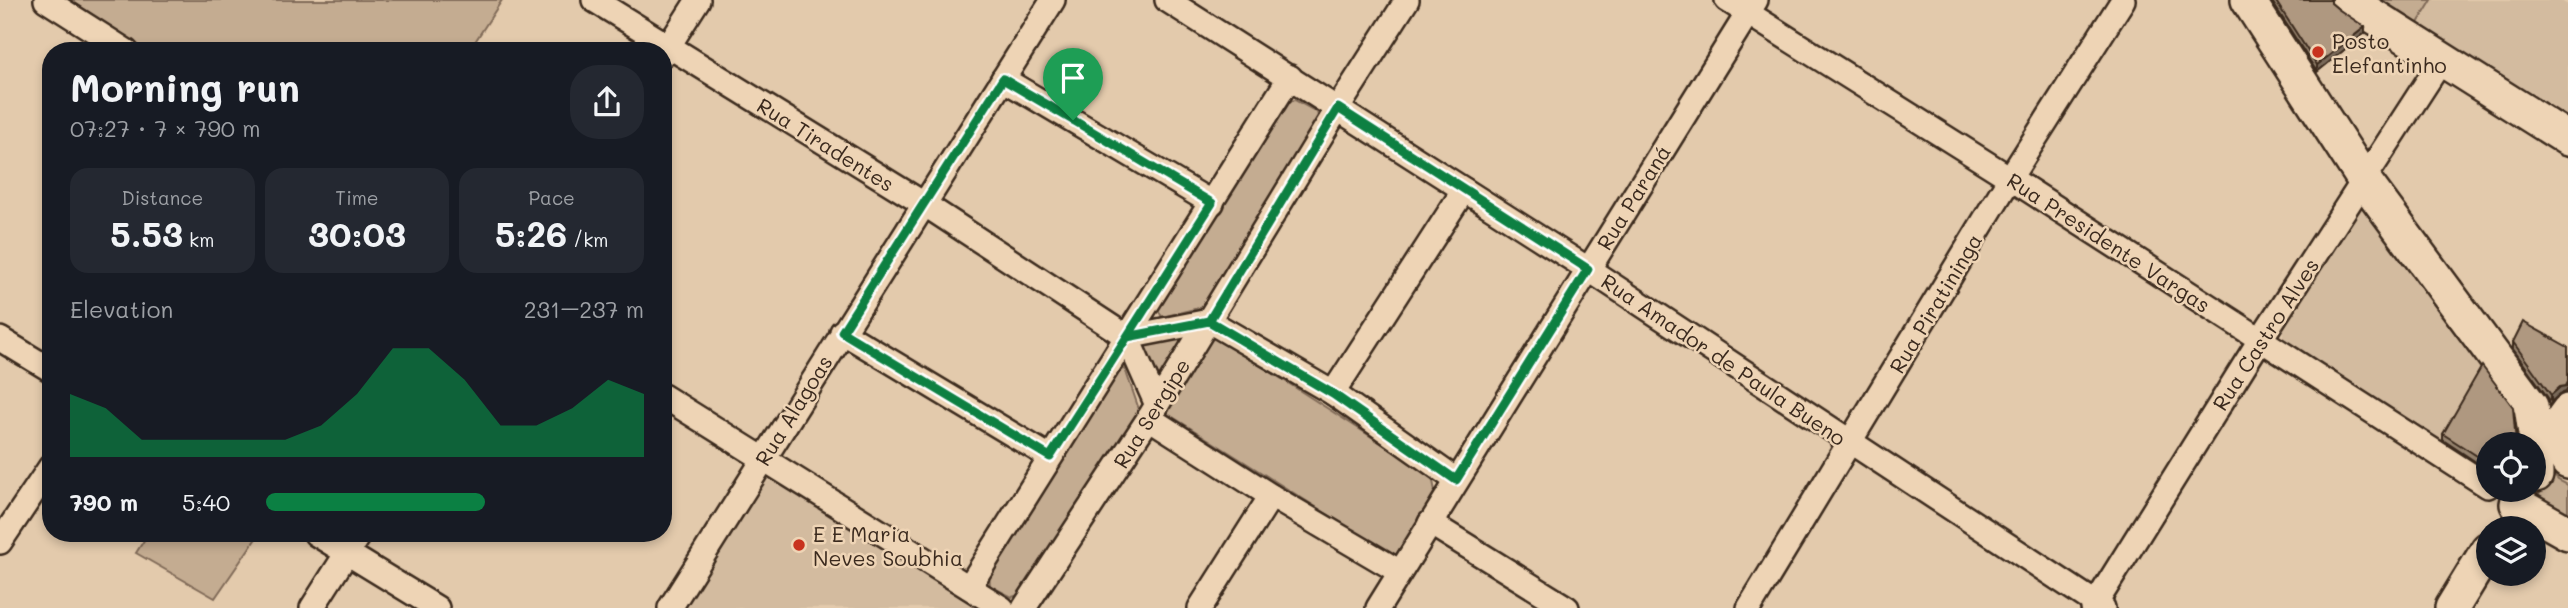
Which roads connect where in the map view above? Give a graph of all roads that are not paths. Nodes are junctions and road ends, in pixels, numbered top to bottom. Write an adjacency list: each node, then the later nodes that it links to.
1 (46, 0): 12 (street)
2 (594, 0): 13 (street, Rua Tiradentes)
3 (698, 0): 14 (street)
4 (1053, 0): 18 (street, Rua Alagoas)
5 (1167, 0): 17 (street, Rua Amador de Paula Bueno)
6 (1407, 0): 19 (street, Rua Sergipe)
7 (1727, 0): 11 (street, Rua Presidente Vargas)
8 (2123, 0): 21 (street, Rua Piratininga)
9 (2248, 0): 22 (street)
10 (2348, 0): 16 (street)
11 (1752, 6): 21 (street, Rua Presidente Vargas); 26 (street, Rua Paraná)
12 (112, 42)
13 (654, 42)
14 (671, 42)
15 (672, 54): 25 (street, Rua Tiradentes)
16 (2441, 61): 20 (street); 22 (street, Rua Castro Alves)
17 (1290, 77): 19 (street, Rua Amador de Paula Bueno); 24 (street)
18 (1003, 79): 24 (street); 25 (street, Rua Alagoas)
19 (1338, 108): 23 (street, Rua Amador de Paula Bueno); 27 (street, Rua Sergipe)
20 (2568, 139)
21 (2010, 178): 31 (street, Rua Presidente Vargas); 39 (street, Rua Piratininga)
22 (2364, 180): 31 (street, Rua Castro Alves); 33 (street)
23 (1464, 190): 26 (street, Rua Amador de Paula Bueno); 34 (street)
24 (1212, 203): 29 (street)
25 (924, 204): 28 (street, Rua Alagoas); 29 (street, Rua Tiradentes)
26 (1588, 269): 39 (street, Rua Amador de Paula Bueno); 45 (street, Rua Paraná)
27 (1209, 321): 29 (street); 34 (street); 36 (street, Rua Sergipe)
28 (842, 332): 40 (street, Rua Alagoas); 41 (street)
29 (1127, 337): 36 (street); 41 (street)
30 (0, 339): 32 (street)
31 (2260, 340): 43 (street, Rua Presidente Vargas); 55 (street, Rua Castro Alves)
32 (42, 365)
33 (2519, 387): 37 (street); 38 (street)
34 (1333, 394): 45 (street)
35 (672, 401): 40 (street)
36 (1153, 411): 46 (street); 60 (street, Rua Sergipe)
37 (2535, 432)
38 (2563, 439): 42 (street)
39 (1850, 442): 55 (street, Rua Amador de Paula Bueno); 64 (street, Rua Piratininga)
40 (763, 457): 54 (street); 58 (street, Rua Alagoas)
41 (1050, 457): 54 (street)
42 (2546, 460)
43 (2476, 478)
44 (42, 479): 50 (street)
45 (1456, 480): 48 (street, Rua Paraná)
46 (1271, 496): 53 (street); 61 (street)
47 (2528, 502): 49 (street)
48 (1430, 523): 53 (street, Rua Paraná); 63 (street)
49 (2568, 533)
50 (0, 542)
51 (353, 543): 56 (street); 57 (street)
52 (2476, 569): 65 (street)
53 (1400, 572): 62 (street, Rua Paraná)
54 (969, 587): 59 (street)
55 (2097, 606)
56 (312, 608)
57 (437, 608)
58 (670, 608)
59 (1002, 608)
60 (1024, 608)
61 (1200, 608)
62 (1378, 608)
63 (1567, 608)
64 (1749, 608)
65 (2452, 608)

